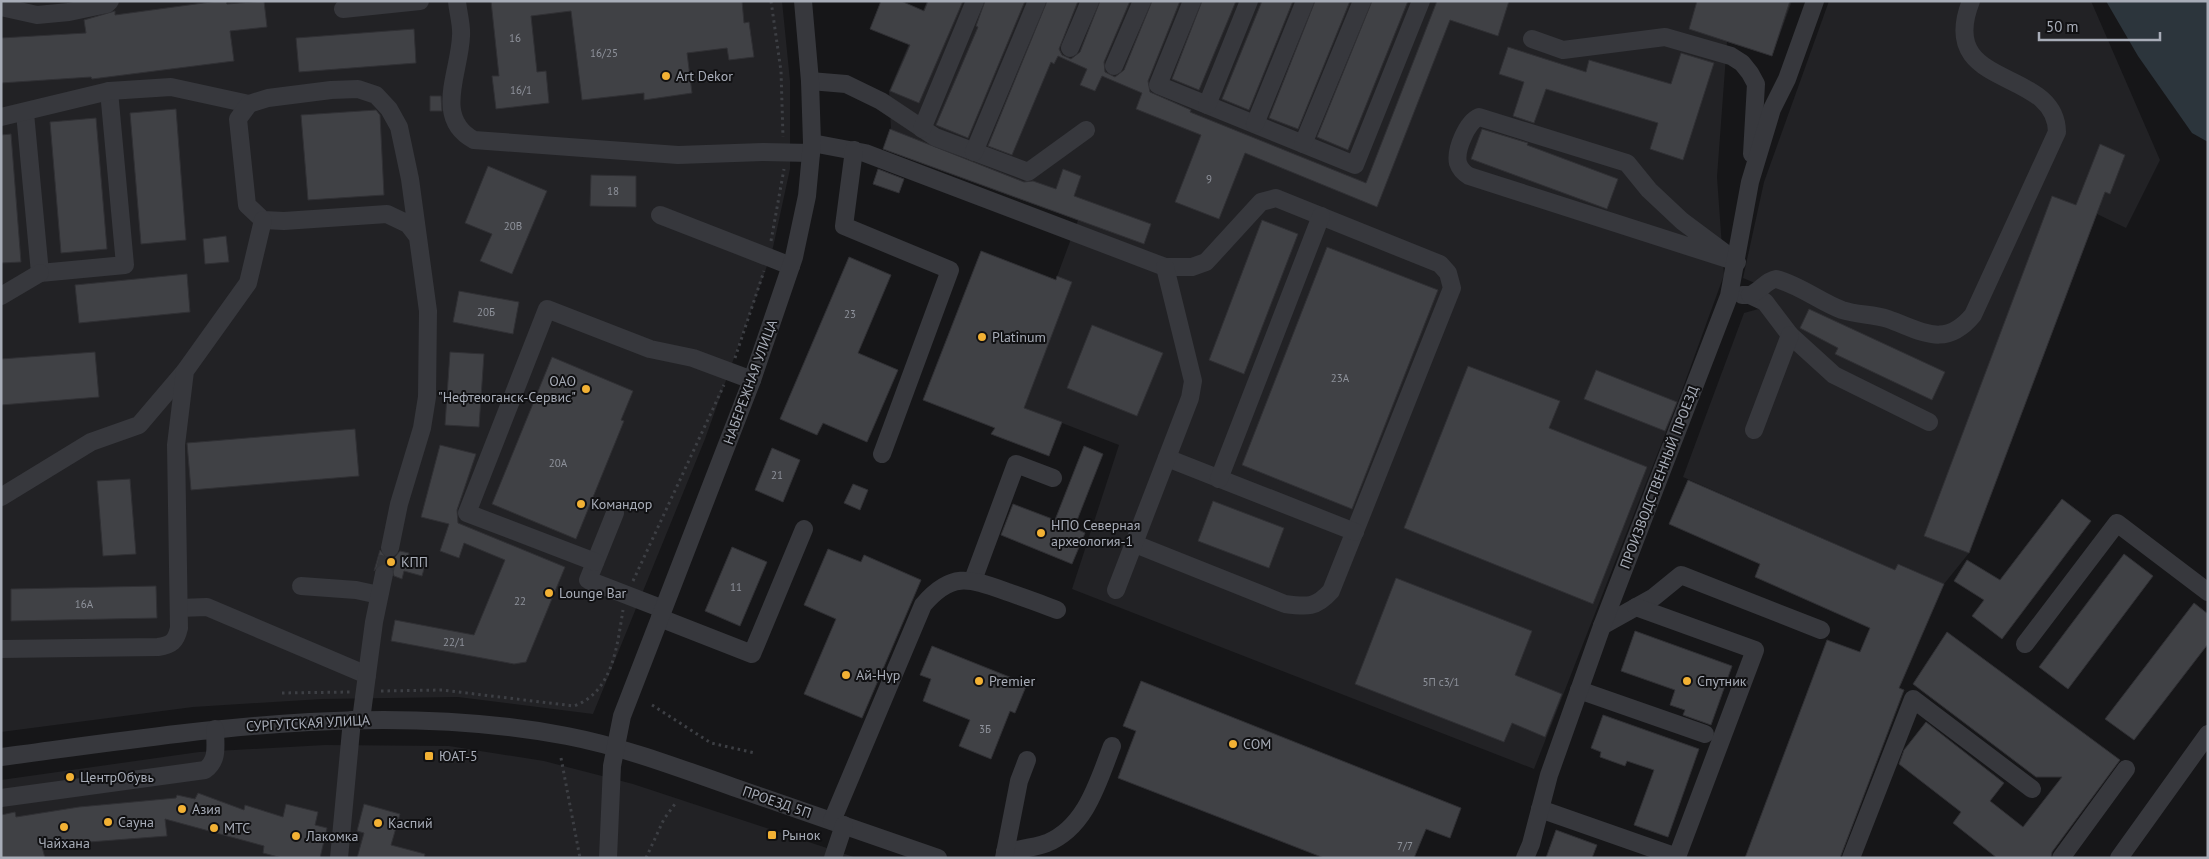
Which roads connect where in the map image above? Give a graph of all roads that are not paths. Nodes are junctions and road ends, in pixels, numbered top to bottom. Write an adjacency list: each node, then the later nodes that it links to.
1 (110, 1): 17 (street)
2 (420, 1): 16 (street)
3 (457, 1): 34 (street)
4 (803, 1): 22 (street, НАБЕРЕЖНАЯ УЛИЦА)
5 (975, 1): 31 (street)
6 (1037, 1): 36 (street)
7 (1090, 1): 20 (street)
8 (1142, 1): 21 (street)
9 (1192, 1): 27 (street)
10 (1249, 1): 27 (street)
11 (1305, 1): 30 (street)
12 (1362, 1): 33 (street)
13 (1421, 1): 33 (street)
14 (1815, 1): 25 (street, ПРОИЗВОДСТВЕННЫЙ ПРОЕЗД)
15 (1971, 1): 46 (street)
16 (369, 4): 18 (street)
17 (8, 6)
18 (343, 9)
19 (1532, 39): 23 (street)
20 (1070, 48)
21 (1114, 66)
22 (810, 81): 31 (street); 34 (street, НАБЕРЕЖНАЯ УЛИЦА)
23 (1756, 84): 25 (street); 37 (street)
24 (109, 91): 26 (street); 28 (street); 45 (street)
25 (1779, 92): 37 (street, ПРОИЗВОДСТВЕННЫЙ ПРОЕЗД)
26 (249, 104): 40 (street); 41 (street)
27 (1207, 105): 30 (street)
28 (25, 113): 29 (street); 45 (street)
29 (1, 117)
30 (1255, 124): 33 (street)
31 (922, 128): 36 (street)
32 (1086, 130): 36 (street)
33 (1303, 144)
34 (812, 148): 35 (street); 43 (street, НАБЕРЕЖНАЯ УЛИЦА)
35 (854, 150): 44 (street); 54 (street)
36 (974, 152)
37 (1750, 182): 42 (street, ПРОИЗВОДСТВЕННЫЙ ПРОЕЗД)
38 (660, 215): 43 (street)
39 (1321, 216): 44 (street); 57 (street); 61 (street)
40 (263, 220): 41 (street); 50 (street)
41 (418, 237): 63 (street)
42 (1737, 262): 42 (street); 48 (street, ПРОИЗВОДСТВЕННЫЙ ПРОЕЗД)
43 (791, 266): 51 (street, НАБЕРЕЖНАЯ УЛИЦА)
44 (1166, 267): 55 (street)
45 (40, 273): 47 (street)
46 (1750, 295): 48 (street); 49 (street)
47 (1, 296)
48 (1729, 296): 75 (street, ПРОИЗВОДСТВЕННЫЙ ПРОЕЗД)
49 (1790, 335): 52 (street); 53 (street)
50 (185, 370): 58 (street); 72 (street)
51 (752, 380): 64 (street); 74 (street, НАБЕРЕЖНАЯ УЛИЦА)
52 (1929, 422)
53 (1754, 430)
54 (882, 454)
55 (1167, 458): 57 (street); 62 (street)
56 (1053, 478): 66 (street)
57 (1219, 479): 61 (street)
58 (1, 496)
59 (615, 512): 64 (street)
60 (804, 529): 74 (street)
61 (1355, 532): 62 (street)
62 (1135, 544): 68 (street)
63 (390, 548)
64 (595, 562): 74 (street)
65 (384, 574): 70 (street)
66 (973, 580): 73 (street); 93 (street)
67 (301, 586): 70 (street)
68 (1116, 590)
69 (2208, 592): 77 (street)
70 (380, 595): 79 (street)
71 (1636, 607): 75 (street); 76 (street); 92 (street)
72 (178, 608): 78 (street); 79 (street)
73 (1057, 610)
74 (662, 614): 86 (street, НАБЕРЕЖНАЯ УЛИЦА)
75 (1602, 626): 80 (street, ПРОИЗВОДСТВЕННЫЙ ПРОЕЗД)
76 (1821, 630)
77 (2024, 644)
78 (1, 649)
79 (366, 683): 81 (street)
80 (1579, 690): 83 (street); 92 (street, ПРОИЗВОДСТВЕННЫЙ ПРОЕЗД)
81 (357, 720): 82 (street, СУРГУТСКАЯ УЛИЦА); 86 (street, СУРГУТСКАЯ УЛИЦА); 95 (street)
82 (215, 729): 87 (street, СУРГУТСКАЯ УЛИЦА); 91 (street)
83 (1705, 734)
84 (2208, 734): 102 (street)
85 (1112, 746): 94 (street)
86 (614, 748): 93 (street, ПРОЕЗД 5П); 96 (street, НАБЕРЕЖНАЯ УЛИЦА)
87 (1, 757)
88 (1027, 760): 94 (street)
89 (2126, 769): 101 (street)
90 (2032, 789): 100 (street)
91 (1, 798)
92 (1540, 809): 99 (street, ПРОИЗВОДСТВЕННЫЙ ПРОЕЗД)
93 (838, 823): 97 (street); 98 (street, ПРОЕЗД 5П)
94 (1004, 855)
95 (339, 858)
96 (608, 858)
97 (833, 858)
98 (938, 858)
99 (1526, 858)
100 (1851, 858)
101 (2061, 858)
102 (2119, 858)

